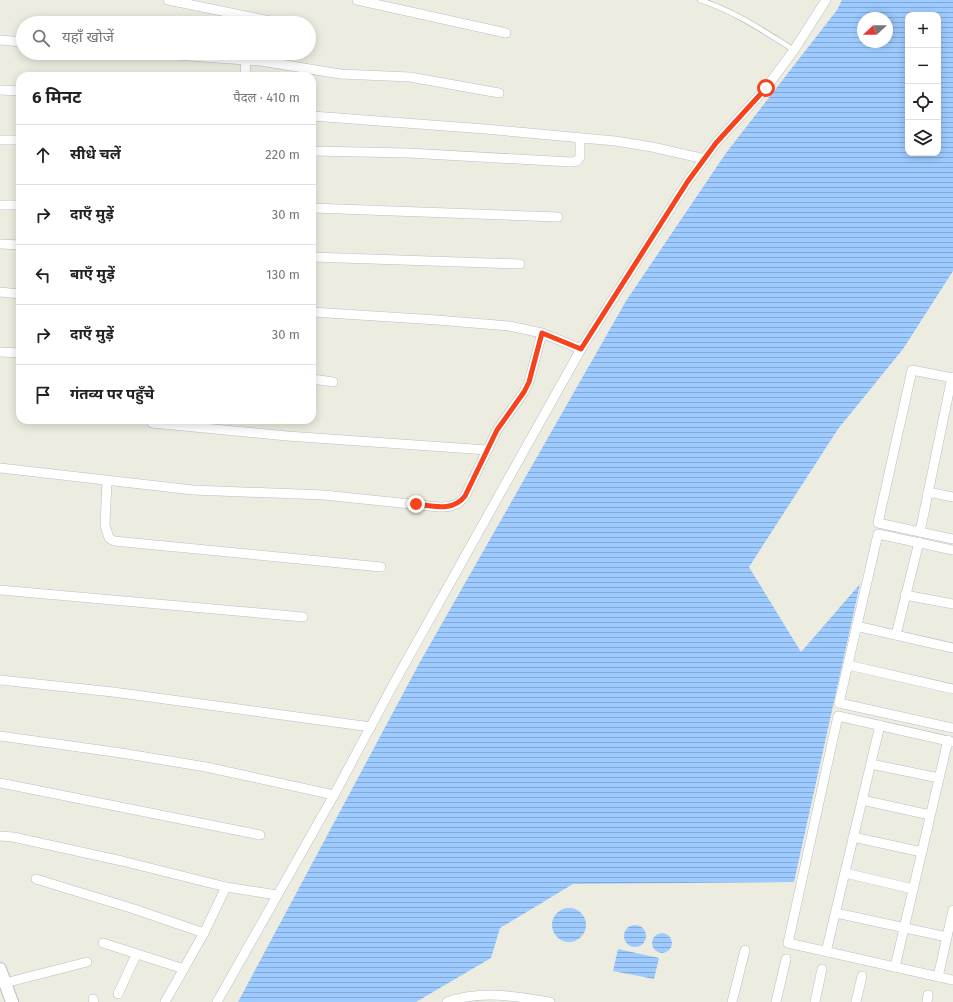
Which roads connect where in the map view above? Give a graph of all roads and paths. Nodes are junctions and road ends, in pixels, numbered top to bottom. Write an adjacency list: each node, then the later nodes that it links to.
1 (168, 0): 5 (street)
2 (357, 0): 6 (street)
3 (700, 0): 9 (lane)
4 (826, 0): 9 (street)
5 (246, 16)
6 (506, 33)
7 (0, 40): 8 (street)
8 (16, 41)
9 (794, 50): 20 (street)
10 (246, 60): 11 (street); 14 (street)
11 (245, 72)
12 (0, 90): 13 (street)
13 (16, 91)
14 (499, 93)
15 (316, 116): 16 (street)
16 (580, 138): 19 (street); 20 (street)
17 (0, 140): 18 (street)
18 (16, 140)
19 (316, 151)
20 (705, 159): 33 (street)
21 (0, 205): 22 (street)
22 (16, 205)
23 (316, 208): 24 (street)
24 (558, 217)
25 (0, 244): 26 (street)
26 (16, 245)
27 (316, 257): 28 (street)
28 (520, 264)
29 (0, 292): 30 (street)
30 (16, 294)
31 (316, 312): 32 (street)
32 (542, 333): 33 (street); 40 (street)
33 (581, 349): 61 (street)
34 (0, 352): 35 (street)
35 (16, 353)
36 (952, 378): 43 (street); 45 (street)
37 (316, 380): 38 (street)
38 (334, 382)
39 (162, 424): 40 (street)
40 (487, 450): 42 (street)
41 (0, 468): 42 (street)
42 (107, 481): 49 (street)
43 (928, 492): 44 (street); 45 (street)
44 (953, 497)
45 (920, 532): 46 (street)
46 (953, 539)
47 (919, 542): 48 (street); 51 (street); 54 (street)
48 (953, 550)
49 (381, 567)
50 (0, 590): 53 (street)
51 (906, 595): 52 (street); 55 (street)
52 (953, 604)
53 (303, 617)
54 (856, 626): 55 (street); 57 (street)
55 (896, 635): 56 (street)
56 (953, 648)
57 (848, 665): 59 (street); 62 (street)
58 (0, 680): 61 (street)
59 (953, 689)
60 (880, 725): 64 (street); 65 (street); 87 (street)
61 (371, 726): 68 (street)
62 (953, 728)
63 (0, 736): 68 (street)
64 (950, 741): 66 (street)
65 (871, 764): 66 (street); 69 (street)
66 (939, 778): 70 (street)
67 (0, 783): 71 (street)
68 (334, 795): 79 (street)
69 (862, 800): 70 (street); 73 (street)
70 (930, 815): 74 (street)
71 (260, 835)
72 (0, 836): 77 (street)
73 (853, 838): 74 (street); 75 (street)
74 (922, 852): 78 (street)
75 (845, 873): 78 (street); 81 (street)
76 (36, 879): 83 (street)
77 (226, 887): 79 (street); 83 (street)
78 (913, 889): 82 (street)
79 (277, 896): 102 (street)
80 (953, 910): 84 (street)
81 (836, 913): 82 (street); 87 (street)
82 (904, 928): 84 (street); 91 (street)
83 (204, 933): 92 (street)
84 (947, 937): 96 (street)
85 (103, 943): 88 (street)
86 (745, 950): 105 (street)
87 (826, 952): 91 (street)
88 (136, 955): 92 (street); 99 (street)
89 (786, 959): 106 (street)
90 (87, 962): 98 (street)
91 (895, 967): 96 (street)
92 (184, 969): 101 (street)
93 (822, 969): 107 (street)
94 (0, 970): 98 (street)
95 (862, 976): 108 (street)
96 (938, 977): 97 (street)
97 (953, 980)
98 (5, 983): 100 (street)
99 (118, 994)
100 (12, 1002)
101 (165, 1002)
102 (217, 1002)
103 (447, 1002): 104 (street)
104 (550, 1002)
105 (732, 1002)
106 (776, 1002)
107 (815, 1002)
108 (856, 1002)

